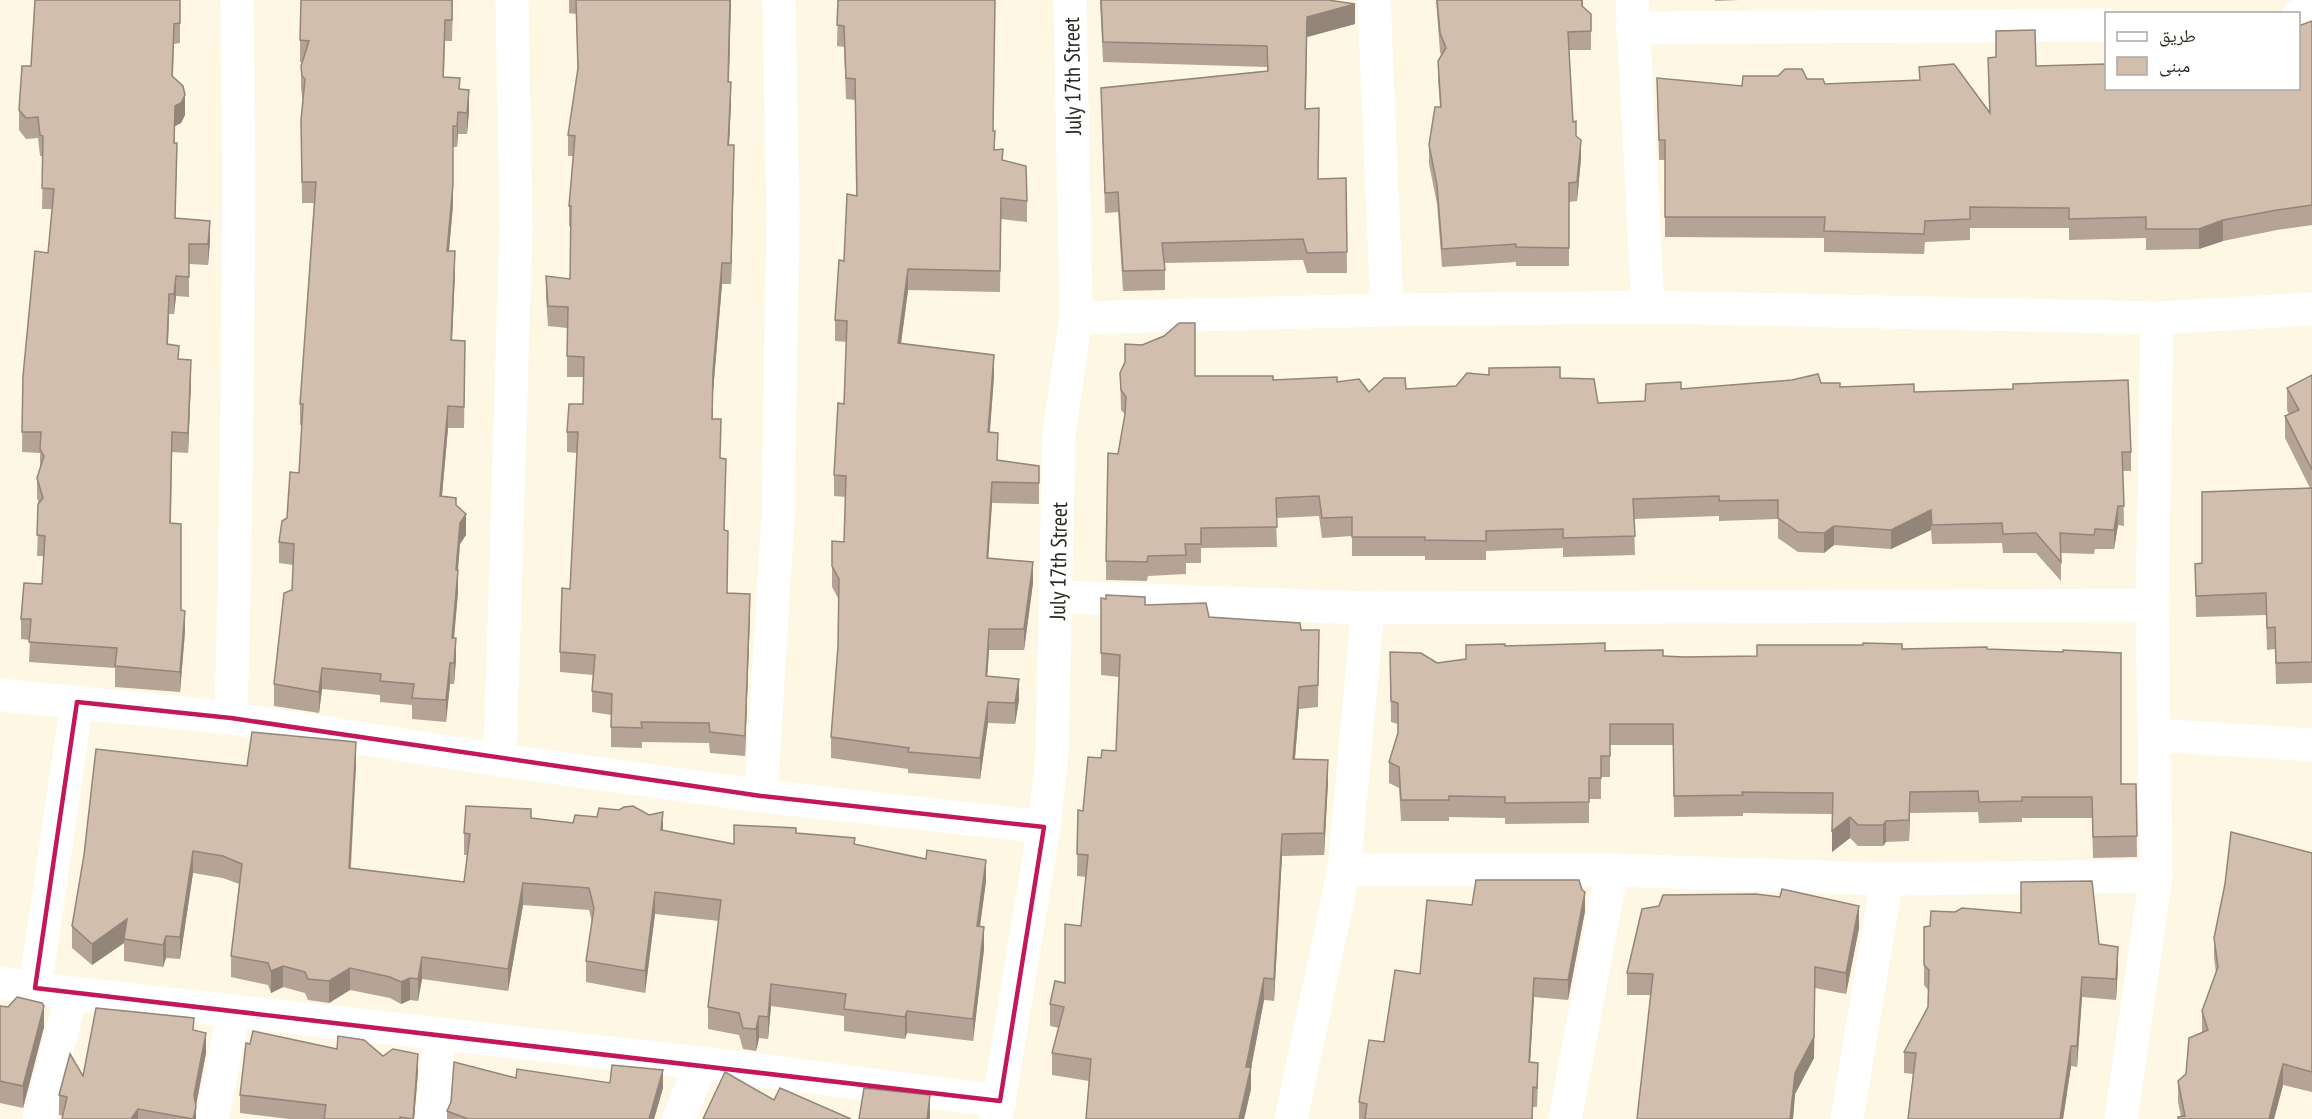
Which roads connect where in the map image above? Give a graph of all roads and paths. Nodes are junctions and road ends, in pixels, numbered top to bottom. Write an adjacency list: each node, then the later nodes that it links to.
1 (237, 0): 18 (street)
2 (512, 0): 21 (street)
3 (779, 0): 22 (street)
4 (1070, 0): 11 (street, July 17th Street)
5 (1374, 0): 10 (street)
6 (1632, 14): 7 (street); 8 (street)
7 (2105, 26)
8 (1648, 307): 10 (street); 12 (street)
9 (2312, 309): 12 (street)
10 (1387, 310): 11 (street)
11 (1076, 318): 13 (street, July 17th Street)
12 (2157, 318): 14 (street)
13 (1058, 597): 15 (street); 23 (street, July 17th Street)
14 (2152, 605): 15 (street); 19 (street)
15 (1368, 608): 24 (street)
16 (0, 695): 17 (street)
17 (77, 702): 18 (street); 29 (street)
18 (231, 718): 21 (street)
19 (2154, 735): 20 (street); 26 (street)
20 (2312, 745)
21 (500, 760): 22 (street)
22 (761, 796): 23 (street)
23 (1044, 826): 34 (street, July 17th Street)
24 (1344, 870): 25 (street); 39 (street)
25 (1612, 870): 27 (street); 40 (street)
26 (2156, 876): 27 (street); 42 (street)
27 (1887, 879): 41 (street)
28 (0, 983): 29 (street)
29 (35, 988): 30 (street)
30 (72, 993): 31 (street); 35 (street)
31 (234, 1011): 32 (street); 36 (street)
32 (440, 1033): 33 (street); 37 (street)
33 (701, 1062): 34 (street); 38 (street)
34 (998, 1110)
35 (39, 1119)
36 (212, 1119)
37 (432, 1119)
38 (679, 1119)
39 (1291, 1119)
40 (1565, 1119)
41 (1847, 1119)
42 (2121, 1119)

